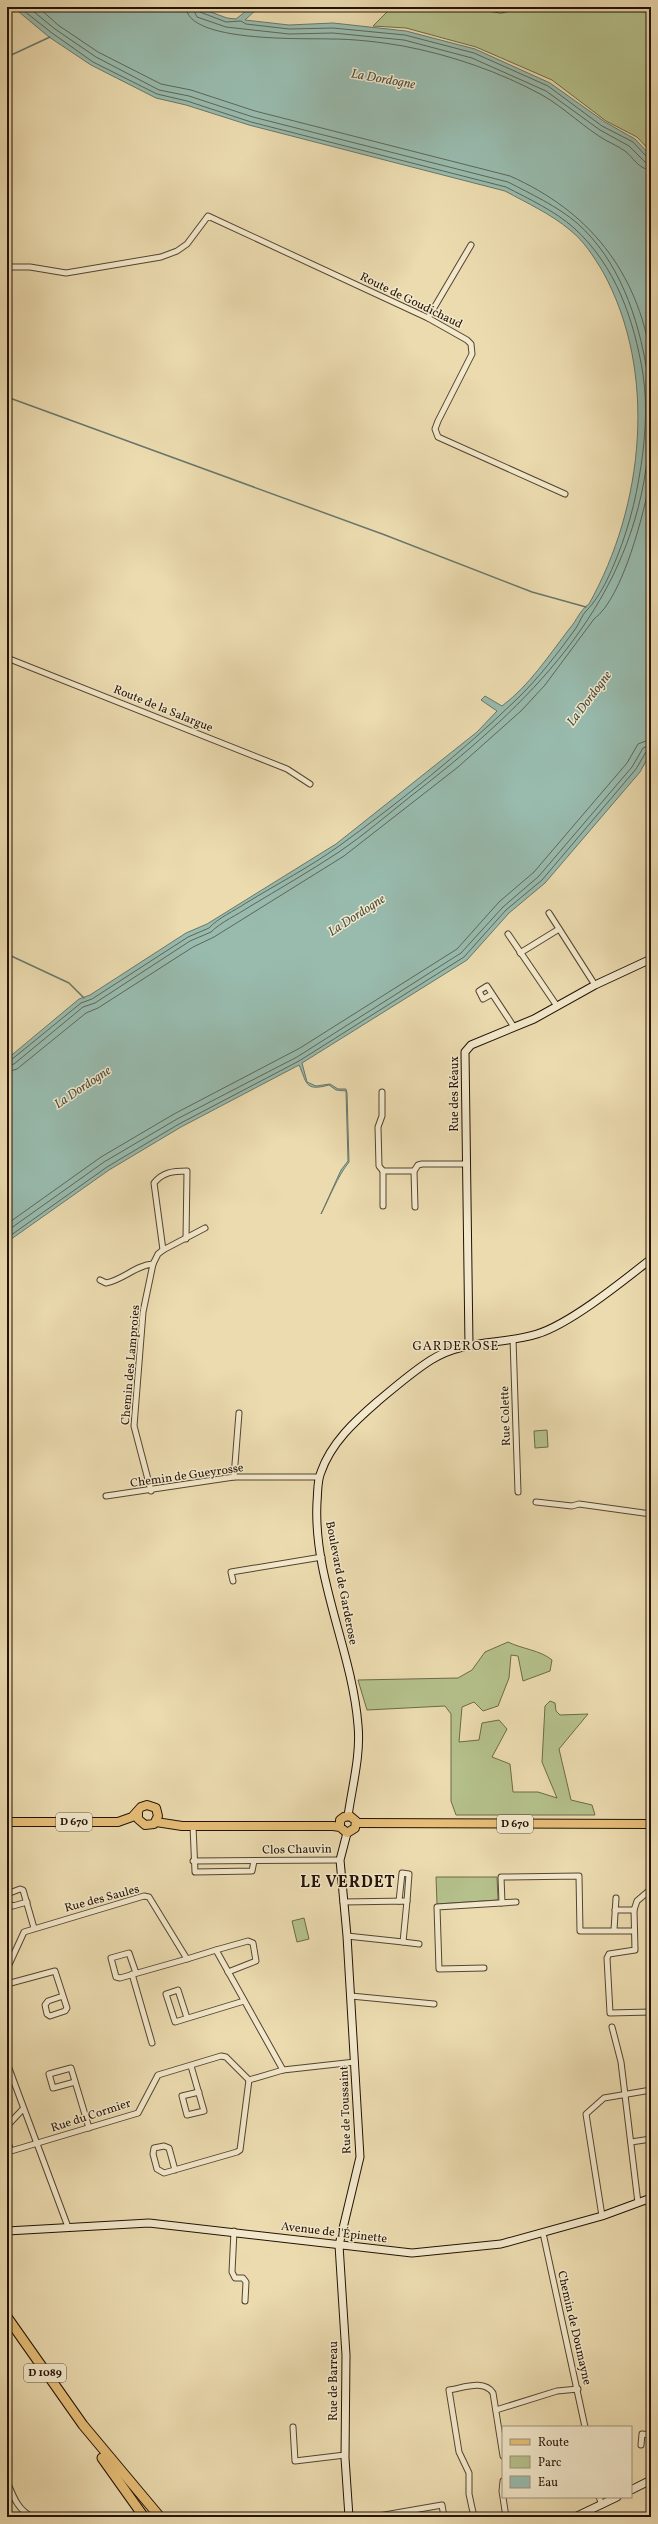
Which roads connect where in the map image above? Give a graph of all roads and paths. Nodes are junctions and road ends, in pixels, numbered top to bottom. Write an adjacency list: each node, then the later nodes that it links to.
1 (481, 7): 2 (street)
2 (514, 7)
3 (471, 245): 5 (street)
4 (7, 267): 5 (street, Route de Goudichaud)
5 (428, 318): 6 (street, Route de Goudichaud)
6 (565, 494)
7 (7, 658): 8 (street, Route de la Salargue)
8 (310, 784)
9 (549, 914): 10 (street)
10 (559, 929): 12 (street); 14 (street)
11 (508, 934): 12 (street)
12 (520, 953): 16 (street)
13 (651, 959): 14 (street, Rue des Réaux)
14 (595, 986): 16 (street, Rue des Réaux)
15 (492, 994): 17 (street)
16 (557, 1006): 17 (street, Rue des Réaux)
17 (514, 1027): 19 (street, Rue des Réaux)
18 (382, 1092): 20 (street)
19 (467, 1164): 21 (street); 31 (street, Rue des Réaux)
20 (383, 1171): 21 (street); 22 (street)
21 (414, 1171): 23 (street)
22 (383, 1206)
23 (415, 1207)
24 (205, 1228): 25 (street, Chemin des Lamproies)
25 (186, 1238): 26 (street, Chemin des Lamproies); 26 (street)
26 (163, 1250): 28 (street, Chemin des Lamproies)
27 (651, 1259): 30 (street, Boulevard de Garderose)
28 (153, 1264): 29 (street); 35 (street, Chemin des Lamproies)
29 (100, 1280)
30 (513, 1339): 31 (street, Boulevard de Garderose); 36 (street, Rue Colette)
31 (469, 1345): 34 (street, Boulevard de Garderose)
32 (239, 1413): 33 (street)
33 (234, 1477): 34 (street, Chemin de Gueyrosse); 35 (street, Chemin de Gueyrosse)
34 (319, 1477): 40 (street, Boulevard de Garderose)
35 (151, 1491): 37 (street, Chemin de Gueyrosse)
36 (518, 1492)
37 (106, 1496)
38 (536, 1502): 39 (street)
39 (651, 1514)
40 (322, 1557): 41 (street); 44 (street, Boulevard de Garderose)
41 (233, 1581)
42 (138, 1812): 43 (main road); 45 (main road, D 670); 46 (main road)
43 (158, 1813): 47 (main road); 49 (main road)
44 (348, 1816): 48 (main road); 49 (main road)
45 (7, 1822)
46 (140, 1822): 47 (main road); 51 (main road, D 670)
47 (156, 1822): 52 (main road)
48 (356, 1823): 50 (main road, D 670); 53 (main road)
49 (340, 1824): 52 (main road); 53 (main road)
50 (651, 1824)
51 (7, 1826)
52 (193, 1826): 54 (street)
53 (347, 1833): 55 (street, Rue de Toussaint)
54 (193, 1860): 56 (street, Clos Chauvin); 56 (street, Clos Chauvin)
55 (340, 1860): 56 (street, Clos Chauvin); 63 (street, Rue de Toussaint)
56 (254, 1861)
57 (651, 1889): 67 (street)
58 (7, 1895): 62 (street); 62 (street)
59 (616, 1898): 66 (street)
60 (399, 1901): 61 (street); 61 (street); 63 (street)
61 (407, 1901): 72 (street)
62 (26, 1902): 68 (street)
63 (343, 1902): 71 (street, Rue de Toussaint)
64 (516, 1902): 65 (street)
65 (502, 1903): 69 (street); 76 (street)
66 (615, 1910): 67 (street); 69 (street)
67 (634, 1910): 70 (street)
68 (34, 1928): 75 (street, Rue des Saules); 77 (street, Rue des Saules)
69 (614, 1930): 70 (street)
70 (634, 1931): 85 (street)
71 (347, 1936): 72 (street); 82 (street, Rue de Toussaint)
72 (403, 1942): 73 (street)
73 (419, 1944)
74 (216, 1950): 75 (street); 78 (street); 78 (street)
75 (186, 1959): 79 (street)
76 (484, 1968)
77 (7, 1969)
78 (228, 1972): 83 (street)
79 (134, 1974): 79 (street); 88 (street)
80 (7, 1984): 81 (street)
81 (63, 1996): 81 (street)
82 (350, 1996): 84 (street); 89 (street, Rue de Toussaint)
83 (244, 2001): 86 (street); 92 (street)
84 (434, 2004)
85 (651, 2012)
86 (187, 2018): 86 (street)
87 (612, 2027): 98 (street)
88 (152, 2043)
89 (355, 2062): 92 (street); 115 (street, Rue de Toussaint)
90 (7, 2064): 93 (street)
91 (191, 2066): 94 (street, Rue du Cormier); 97 (street); 101 (street, Rue du Cormier)
92 (283, 2070): 94 (street)
93 (9, 2076): 99 (street)
94 (249, 2080): 106 (street)
95 (75, 2082): 95 (street); 101 (street)
96 (651, 2090): 98 (street)
97 (198, 2092): 97 (street)
98 (626, 2094): 104 (street); 110 (street)
99 (23, 2109): 100 (street); 105 (street)
100 (7, 2126)
101 (89, 2128): 105 (street, Rue du Cormier)
102 (651, 2139): 104 (street)
103 (7, 2140): 105 (street)
104 (631, 2142): 108 (street)
105 (37, 2144): 111 (street)
106 (176, 2170): 106 (street)
107 (650, 2199): 108 (street, Avenue de l'Épinette); 109 (street)
108 (638, 2203): 110 (street, Avenue de l'Épinette)
109 (651, 2208)
110 (602, 2216): 114 (street, Avenue de l'Épinette)
111 (68, 2227): 112 (street, Avenue de l'Épinette); 113 (street, Avenue de l'Épinette)
112 (7, 2231)
113 (234, 2231): 115 (street, Avenue de l'Épinette); 116 (street)
114 (543, 2233): 115 (street, Avenue de l'Épinette); 118 (street, Chemin de Doumayne)
115 (340, 2245): 126 (street, Rue de Barreau)
116 (245, 2301)
117 (7, 2317): 120 (highway, D 1089)
118 (578, 2389): 119 (street); 121 (street, Chemin de Doumayne)
119 (496, 2410): 125 (street); 141 (street)
120 (83, 2425): 136 (highway, D 1089); 137 (highway, D 1089)
121 (586, 2426)
122 (293, 2427): 126 (street)
123 (651, 2435): 124 (street)
124 (641, 2445)
125 (502, 2449)
126 (345, 2454): 138 (street, Rue de Barreau)
127 (651, 2480): 129 (street)
128 (7, 2481): 135 (street)
129 (632, 2490)
130 (503, 2498): 142 (street)
131 (598, 2498): 133 (street)
132 (615, 2498): 133 (street)
133 (602, 2505): 134 (street)
134 (586, 2515): 143 (street)
135 (33, 2517)
136 (144, 2517)
137 (160, 2517)
138 (349, 2517)
139 (374, 2517): 140 (street)
140 (444, 2517)
141 (474, 2517)
142 (506, 2517)
143 (575, 2517)

